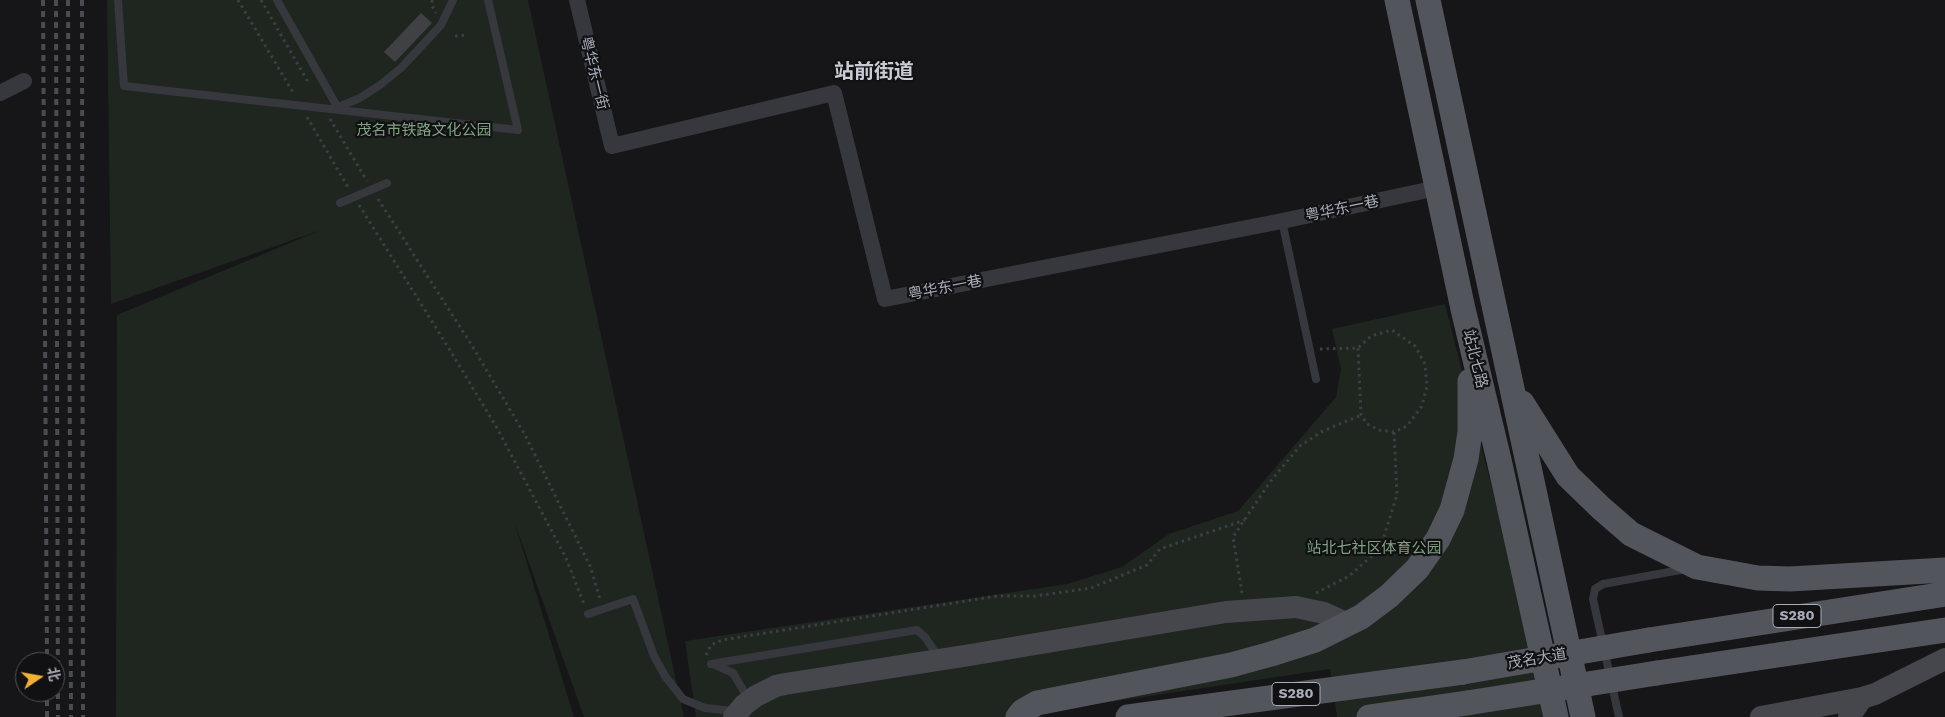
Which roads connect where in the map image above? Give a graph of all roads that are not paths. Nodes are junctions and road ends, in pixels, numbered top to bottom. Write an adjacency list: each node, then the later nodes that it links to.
1 (118, 0): 12 (lane)
2 (277, 0): 12 (lane)
3 (452, 0): 12 (lane)
4 (488, 0): 12 (lane)
5 (577, 0): 13 (street, 粤华东一街)
6 (1397, 0): 9 (main road, 站北七路)
7 (1428, 0): 8 (main road, 站北七路)
8 (1441, 59): 9 (main road); 20 (main road, 站北七路)
9 (1411, 65): 15 (main road, 站北七路)
10 (24, 81): 11 (street)
11 (0, 93)
12 (338, 109)
13 (612, 146): 17 (street, 粤华东一巷)
14 (387, 183): 16 (lane)
15 (1437, 188): 17 (street, 粤华东一巷); 18 (main road, 站北七路)
16 (340, 204)
17 (1282, 221): 19 (lane)
18 (1463, 309): 25 (main road); 35 (main road, 站北七路)
19 (1316, 379)
20 (1512, 387): 21 (main road); 36 (main road, 站北七路)
21 (1697, 567): 22 (main road); 37 (lane)
22 (1945, 570)
23 (1945, 594): 33 (main road, 茂名大道 / S280, bridge)
24 (588, 614): 31 (lane)
25 (1348, 624): 28 (street); 32 (main road)
26 (1945, 630): 30 (main road, S280, bridge)
27 (1945, 659): 29 (street)
28 (940, 660): 31 (street); 31 (lane)
29 (1862, 698): 38 (street); 39 (street)
30 (1447, 709): 34 (main road, S280)
31 (741, 710)
32 (1018, 717)
33 (1128, 717)
34 (1369, 717)
35 (1556, 717)
36 (1583, 717)
37 (1619, 717)
38 (1762, 717)
39 (1849, 717)

